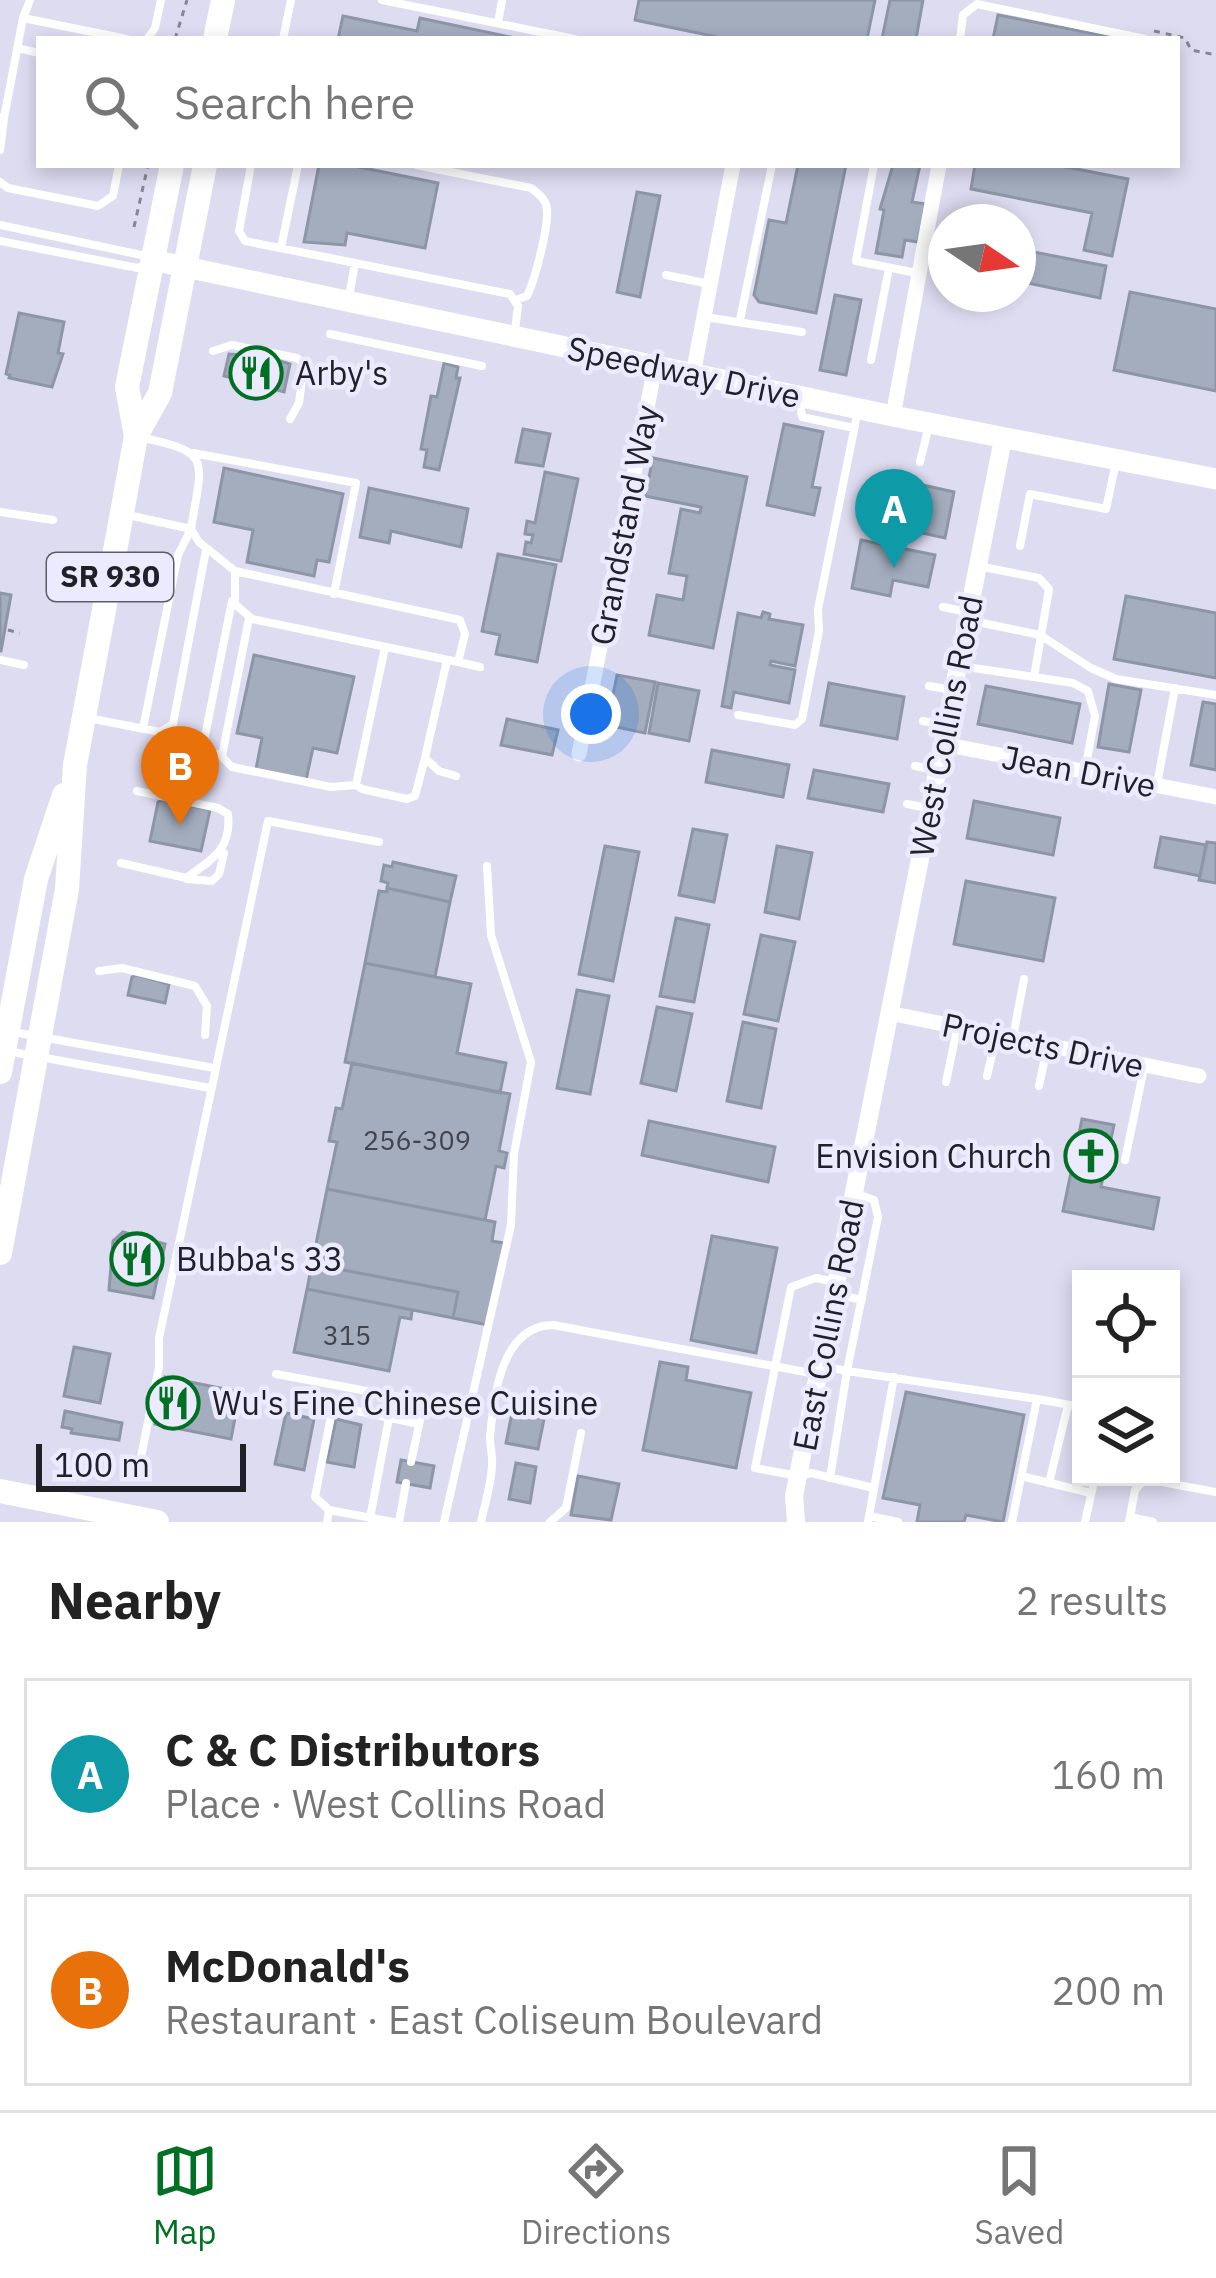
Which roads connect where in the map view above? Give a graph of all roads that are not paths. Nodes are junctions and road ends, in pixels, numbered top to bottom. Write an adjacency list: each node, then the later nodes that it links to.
1 (30, 0): 7 (lane)
2 (160, 0): 10 (lane)
3 (223, 0): 11 (main road)
4 (290, 0): 12 (lane)
5 (382, 0): 8 (lane)
6 (502, 0): 8 (lane)
7 (23, 18): 9 (lane); 16 (lane)
8 (498, 23): 13 (lane)
9 (112, 36)
10 (149, 36)
11 (216, 36)
12 (284, 36)
13 (561, 36)
14 (960, 36): 15 (lane)
15 (1131, 36)
16 (17, 48): 17 (lane); 18 (lane)
17 (36, 52)
18 (2, 118): 19 (lane)
19 (0, 150)
20 (118, 168): 30 (lane)
21 (171, 168): 34 (main road, SR 930)
22 (204, 168): 36 (main road, SR 930)
23 (250, 168): 33 (lane)
24 (297, 168): 33 (lane)
25 (431, 168): 41 (lane)
26 (733, 168): 40 (street)
27 (771, 168): 44 (lane)
28 (873, 168): 37 (lane)
29 (937, 168): 38 (street)
30 (0, 182)
31 (0, 225): 34 (lane)
32 (0, 241): 34 (lane)
33 (281, 248): 35 (lane)
34 (152, 260): 36 (main road, Speedway Drive); 57 (main road, SR 930)
35 (356, 263): 41 (lane); 42 (lane)
36 (184, 268): 42 (main road, Speedway Drive); 57 (main road, SR 930)
37 (889, 268): 38 (lane); 49 (lane)
38 (919, 273): 53 (street)
39 (666, 275): 40 (lane)
40 (710, 284): 43 (street)
41 (516, 300): 47 (lane)
42 (348, 303): 47 (main road, Speedway Drive)
43 (704, 317): 44 (lane); 52 (street)
44 (740, 320): 45 (lane)
45 (802, 332)
46 (330, 334): 50 (lane)
47 (514, 336): 51 (main road, Speedway Drive)
48 (213, 352): 55 (lane)
49 (871, 360)
50 (482, 366)
51 (655, 367): 52 (main road, Speedway Drive); 96 (street, Grandstand Way)
52 (693, 374): 54 (main road, Speedway Drive)
53 (892, 416): 54 (main road, Speedway Drive); 56 (main road, Speedway Drive)
54 (856, 418): 89 (lane)
55 (290, 419)
56 (929, 423): 58 (main road, Speedway Drive); 61 (lane)
57 (136, 436): 59 (lane); 64 (main road, SR 930)
58 (1003, 439): 60 (main road, Speedway Drive); 69 (street, West Collins Road)
59 (193, 453): 66 (lane); 72 (lane)
60 (1116, 460): 62 (main road, Speedway Drive); 67 (lane)
61 (920, 462)
62 (1216, 479)
63 (0, 512): 65 (lane)
64 (122, 513): 66 (lane); 90 (main road, SR 930)
65 (53, 520)
66 (191, 529): 68 (lane); 92 (lane)
67 (1020, 546)
68 (207, 549): 70 (lane); 93 (lane)
69 (978, 566): 74 (street, West Collins Road); 76 (lane)
70 (235, 571): 71 (lane); 72 (lane)
71 (234, 594): 75 (lane); 95 (lane)
72 (334, 595): 80 (lane)
73 (943, 607): 74 (lane)
74 (968, 616): 76 (lane); 82 (street, West Collins Road)
75 (249, 617): 77 (lane); 97 (lane)
76 (1040, 635): 84 (lane); 86 (lane)
77 (385, 646): 78 (lane); 104 (lane)
78 (447, 660): 80 (lane); 98 (lane)
79 (0, 661): 81 (lane)
80 (458, 662): 83 (lane)
81 (24, 665)
82 (958, 666): 84 (lane); 87 (street, West Collins Road)
83 (480, 667)
84 (1034, 677): 102 (lane)
85 (929, 686): 87 (lane)
86 (1175, 688): 88 (lane); 105 (lane)
87 (953, 691): 94 (street, West Collins Road)
88 (1216, 695)
89 (738, 715)
90 (84, 717): 92 (lane); 99 (main road, SR 930)
91 (923, 721): 94 (lane)
92 (142, 728): 93 (lane)
93 (168, 731): 95 (lane)
94 (945, 735): 101 (street, West Collins Road); 102 (street, Jean Drive)
95 (202, 751): 97 (lane)
96 (579, 754)
97 (222, 758): 104 (lane)
98 (425, 758): 103 (lane); 104 (lane)
99 (75, 765): 121 (main road, SR 930); 123 (main road, SR 930)
100 (914, 766): 101 (lane)
101 (938, 770): 109 (street, West Collins Road)
102 (1085, 772): 105 (street, Jean Drive)
103 (456, 776)
104 (356, 785)
105 (1157, 785): 107 (street, Jean Drive)
106 (137, 791): 111 (lane)
107 (1216, 797)
108 (907, 804): 109 (lane)
109 (930, 808): 117 (street, West Collins Road)
110 (379, 842): 125 (lane)
111 (226, 845): 114 (lane); 114 (lane)
112 (121, 863): 114 (lane)
113 (487, 866): 145 (lane)
114 (186, 878)
115 (99, 971): 119 (lane)
116 (1024, 979): 120 (lane)
117 (889, 1013): 118 (street, Projects Drive); 132 (street, East Collins Road)
118 (958, 1028): 120 (street, Projects Drive); 128 (lane)
119 (205, 1035)
120 (1004, 1037): 122 (street, Projects Drive); 126 (lane)
121 (38, 1046): 123 (lane); 123 (lane); 125 (lane); 130 (lane); 133 (main road, SR 930)
122 (1048, 1046): 124 (street, Projects Drive); 129 (lane)
123 (2, 1047)
124 (1145, 1066): 127 (street, Projects Drive); 131 (lane)
125 (214, 1068): 130 (lane)
126 (987, 1076)
127 (1207, 1079)
128 (946, 1082)
129 (1039, 1086)
130 (210, 1088): 150 (lane)
131 (1125, 1160)
132 (854, 1193): 134 (street, East Collins Road); 135 (lane)
133 (0, 1253)
134 (835, 1288): 135 (lane); 136 (lane); 137 (street, East Collins Road)
135 (862, 1300): 138 (lane)
136 (775, 1367): 137 (lane); 155 (lane); 170 (lane)
137 (819, 1370): 138 (lane); 155 (street, East Collins Road)
138 (847, 1371): 140 (lane); 152 (lane)
139 (276, 1374): 142 (lane)
140 (894, 1377): 141 (lane); 157 (lane)
141 (1037, 1399): 143 (lane); 151 (lane)
142 (424, 1402): 145 (lane); 147 (lane)
143 (1068, 1405): 144 (lane); 153 (lane)
144 (1072, 1406)
145 (468, 1410): 169 (lane)
146 (389, 1418): 147 (lane); 161 (lane); 162 (lane)
147 (419, 1424): 149 (lane)
148 (581, 1432): 171 (lane)
149 (411, 1462)
150 (138, 1472)
151 (1021, 1476): 153 (lane); 164 (lane)
152 (830, 1478): 155 (lane); 157 (lane)
153 (1049, 1483): 160 (lane)
154 (406, 1484): 168 (lane)
155 (796, 1486): 172 (street); 173 (street)
156 (1093, 1486): 160 (lane)
157 (874, 1488): 163 (lane)
158 (0, 1491): 166 (main road)
159 (1216, 1492): 165 (lane)
160 (1091, 1493): 176 (lane)
161 (329, 1510): 162 (lane); 167 (lane)
162 (370, 1518): 168 (lane)
163 (868, 1519): 174 (lane)
164 (1012, 1520): 175 (lane)
165 (1129, 1520): 177 (lane)
166 (157, 1522)
167 (327, 1522)
168 (396, 1522)
169 (444, 1522)
170 (481, 1522)
171 (550, 1522)
172 (781, 1522)
173 (796, 1522)
174 (898, 1522)
175 (1027, 1522)
176 (1085, 1522)
177 (1153, 1522)

